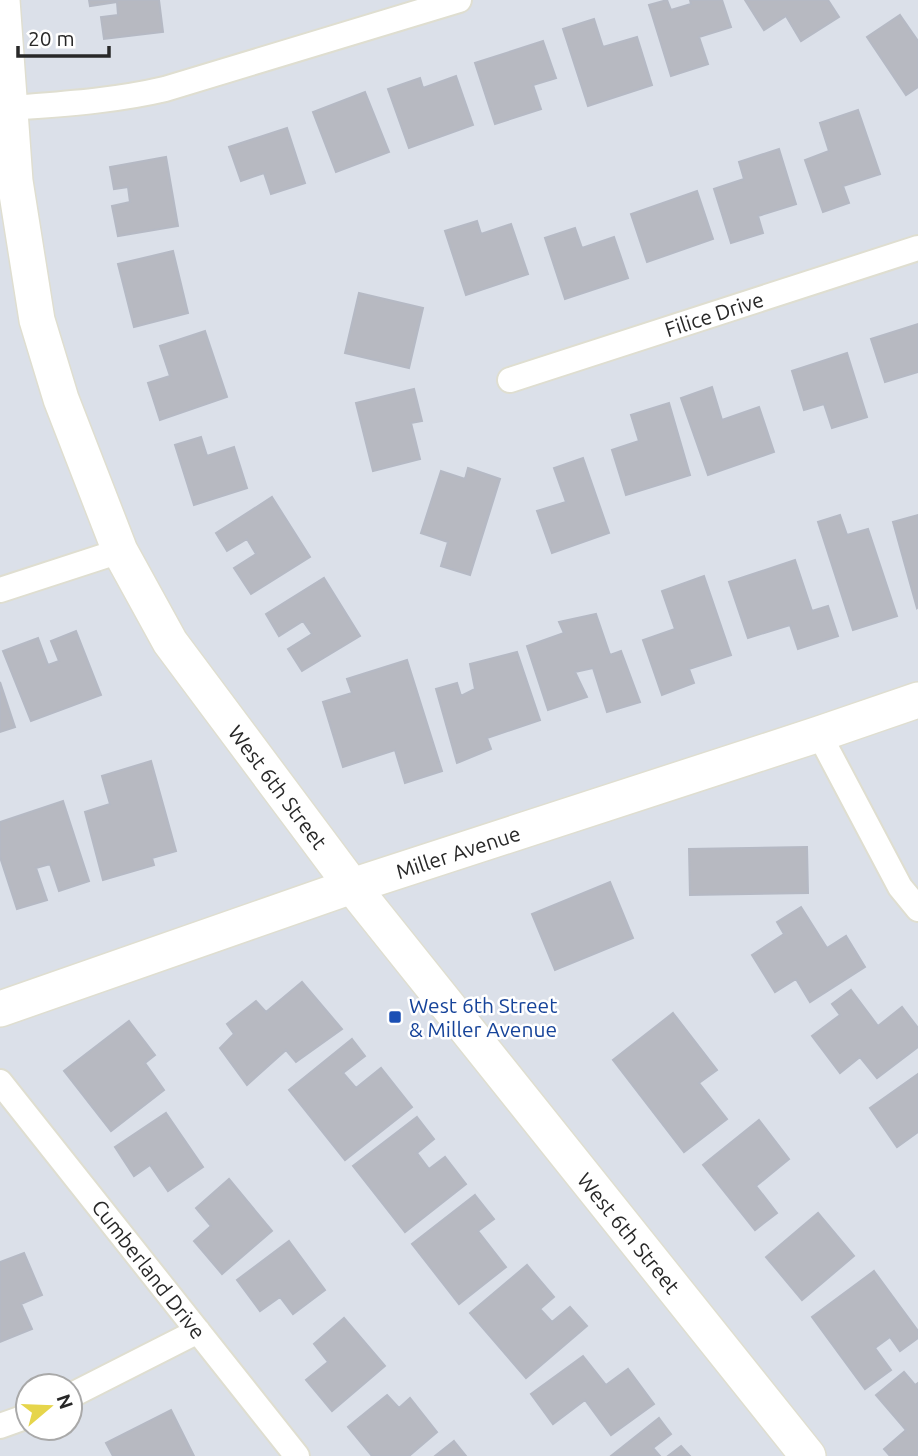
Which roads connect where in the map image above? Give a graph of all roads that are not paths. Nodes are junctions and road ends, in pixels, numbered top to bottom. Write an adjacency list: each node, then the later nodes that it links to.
1 (2, 0): 3 (street, West 6th Street)
2 (443, 2): 3 (street)
3 (11, 108): 6 (street, West 6th Street)
4 (918, 248): 5 (street, Filice Drive)
5 (510, 380)
6 (120, 551): 7 (street); 10 (street, West 6th Street)
7 (0, 590)
8 (918, 700): 9 (street, Miller Avenue)
9 (819, 734): 10 (street, Miller Avenue); 11 (street)
10 (352, 886): 12 (street, Miller Avenue); 17 (street, West 6th Street)
11 (918, 909)
12 (0, 1009)
13 (0, 1082): 14 (street, Cumberland Drive)
14 (198, 1331): 15 (street); 16 (street, Cumberland Drive)
15 (84, 1389)
16 (297, 1456)
17 (808, 1456)

